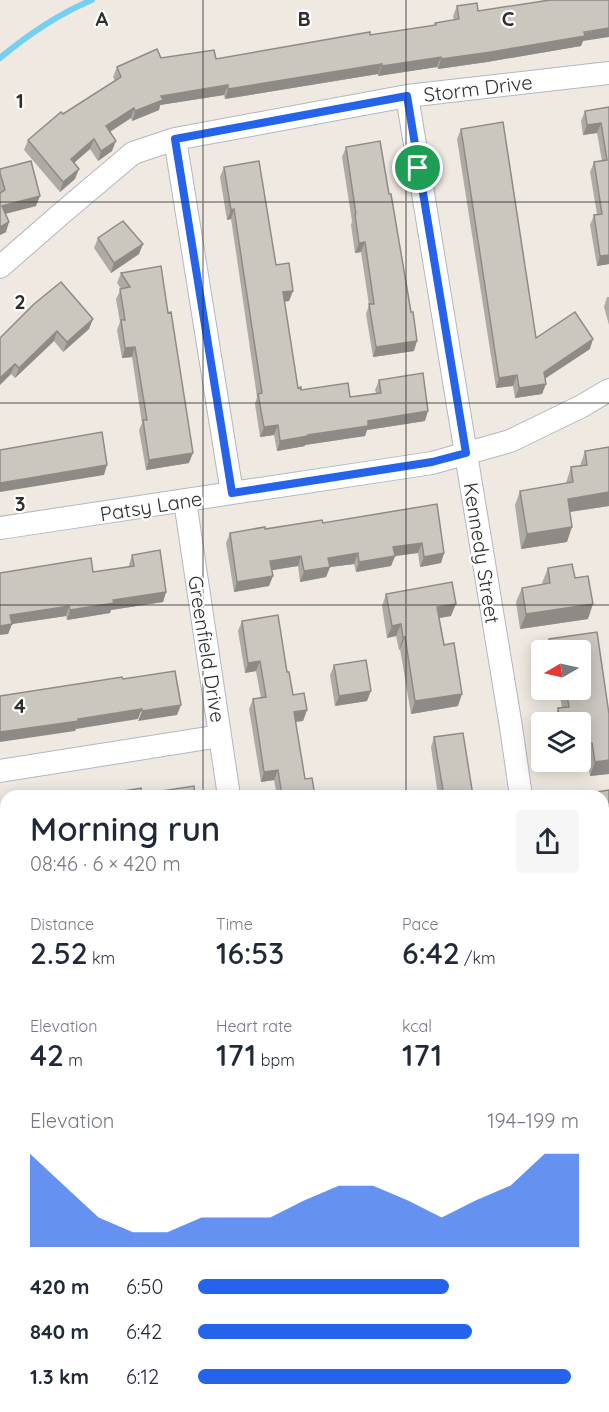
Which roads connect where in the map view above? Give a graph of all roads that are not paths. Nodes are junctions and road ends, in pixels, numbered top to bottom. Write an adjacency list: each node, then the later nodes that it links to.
1 (609, 73): 2 (street, Storm Drive)
2 (407, 96): 3 (street, Storm Drive); 6 (street, Kennedy Street)
3 (175, 139): 4 (street, Storm Drive); 7 (street)
4 (0, 267)
5 (609, 390): 6 (street, Patsy Lane)
6 (466, 453): 7 (street, Patsy Lane); 13 (street, Kennedy Street)
7 (232, 493): 8 (street, Patsy Lane)
8 (185, 501): 9 (street, Patsy Lane); 10 (street, Greenfield Drive)
9 (0, 528)
10 (220, 736): 11 (street); 12 (street, Greenfield Drive)
11 (0, 771)
12 (228, 790)
13 (520, 790)

